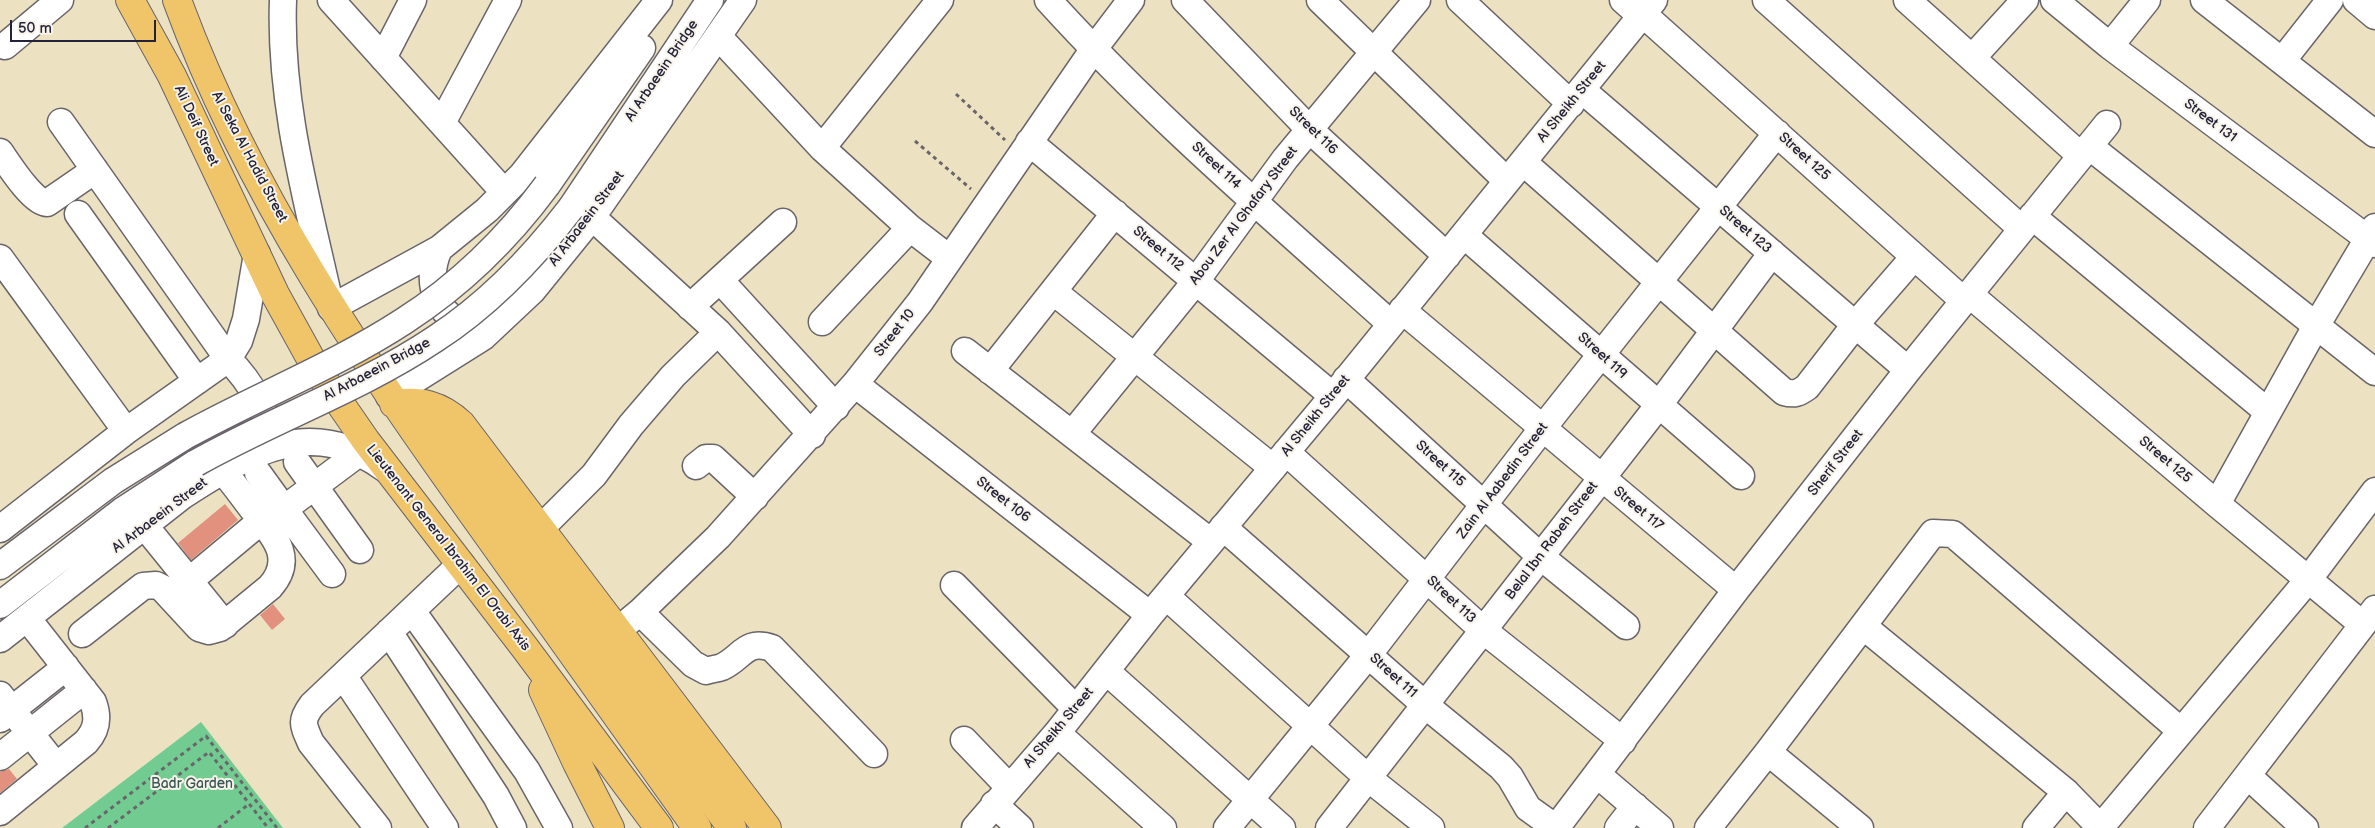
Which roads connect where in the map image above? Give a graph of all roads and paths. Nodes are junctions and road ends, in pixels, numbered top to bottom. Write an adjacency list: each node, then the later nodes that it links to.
1 (60, 0): 30 (street)
2 (130, 0): 66 (main road, Ali Deif Street)
3 (177, 0): 77 (main road, Al Seka Al Hadid Street)
4 (283, 0): 77 (street)
5 (331, 0): 34 (street)
6 (413, 0): 34 (street)
7 (508, 0): 40 (street)
8 (659, 0): 52 (street)
9 (676, 0): 127 (street, Al Arbaeein Bridge, bridge)
10 (710, 0): 56 (street, Al Arbaeein Bridge)
11 (743, 0): 29 (street, Al Arbaeein Street)
12 (940, 0): 46 (street)
13 (1048, 0): 32 (street, Street 114)
14 (1131, 0): 32 (street, Street 10)
15 (1185, 0): 42 (street, Street 116)
16 (1320, 0): 33 (street)
17 (1417, 0): 33 (street, Abou Zer Al Ghafary Street)
18 (1460, 0): 38 (street, Street 123)
19 (1766, 0): 60 (street)
20 (1907, 0): 35 (street)
21 (2024, 0): 35 (street)
22 (2054, 0): 31 (street, Street 131)
23 (2147, 0): 31 (street)
24 (2204, 0): 36 (street)
25 (2330, 0): 36 (street)
26 (2356, 0): 28 (street)
27 (1640, 7): 38 (street, Al Sheikh Street); 43 (street, Street 125)
28 (2375, 16)
29 (718, 36): 46 (street); 56 (street, Al Arbaeein Street)
30 (5, 46)
31 (2110, 46): 63 (street, Street 131)
32 (1093, 50): 47 (street, Street 10); 53 (street, Street 114)
33 (1373, 54): 42 (street, Abou Zer Al Ghafary Street); 51 (street)
34 (383, 58): 40 (street)
35 (1972, 58): 48 (street)
36 (2282, 61): 44 (street)
37 (956, 94): 47 (path)
38 (1577, 97): 51 (street, Al Sheikh Street); 55 (street, Street 123)
39 (61, 122): 50 (street)
40 (442, 123): 52 (street)
41 (2107, 124): 48 (street, Sherif Street)
42 (1310, 130): 53 (street, Abou Zer Al Ghafary Street); 67 (street, Street 116)
43 (1777, 133): 55 (street, Zain Al Aabedin Street); 68 (street, Street 125)
44 (2375, 134)
45 (915, 141): 54 (path)
46 (822, 148): 61 (street)
47 (1025, 148): 54 (street, Street 10); 57 (street, Street 112)
48 (2085, 151): 60 (street, Sherif Street); 82 (street)
49 (0, 152): 50 (street)
50 (95, 170): 88 (street)
51 (1515, 172): 62 (street, Al Sheikh Street); 73 (street)
52 (504, 192): 64 (street)
53 (1255, 202): 72 (street, Abou Zer Al Ghafary Street); 78 (street, Street 114)
54 (987, 203): 70 (street, Street 10)
55 (1718, 206): 65 (street, Street 123); 73 (street, Zain Al Aabedin Street)
56 (581, 212): 76 (street); 80 (street, Al Arbaeein Street); 134 (street, Al Arbaeein Bridge, bridge)
57 (1115, 213): 72 (street, Street 112); 74 (street)
58 (78, 214): 92 (street)
59 (783, 222): 71 (street)
60 (2027, 222): 75 (street, Sherif Street); 98 (street)
61 (910, 228): 70 (street); 79 (street)
62 (1464, 235): 67 (street, Al Sheikh Street); 86 (street, Street 119)
63 (2373, 237): 82 (street)
64 (440, 249): 77 (street); 80 (street)
65 (1772, 253): 81 (street, Street 123); 83 (street, Belal Ibn Rabeh Street)
66 (257, 254): 88 (street); 110 (main road, Lieutenant General Ibrahim El Orabi Axis)
67 (1446, 256): 78 (street, Al Sheikh Street)
68 (1914, 257): 75 (street, Street 125); 81 (street)
69 (0, 258): 100 (street)
70 (949, 258): 93 (street, Street 10)
71 (720, 280): 76 (street); 97 (street)
72 (1196, 281): 87 (street, Abou Zer Al Ghafary Street); 94 (street, Street 112)
73 (1658, 282): 83 (street); 86 (street, Zain Al Aabedin Street)
74 (1054, 292): 87 (street, Street 113); 89 (street)
75 (1966, 297): 90 (street, Sherif Street); 117 (street, Street 125)
76 (690, 307): 84 (street)
77 (331, 308): 96 (main road)
78 (1397, 317): 94 (street, Al Sheikh Street); 99 (street, Street 117)
79 (822, 322)
80 (498, 324): 96 (street, Al Arbaeein Street)
81 (1855, 325): 83 (street); 90 (street, Street 123)
82 (2316, 326): 91 (street); 98 (street)
83 (1714, 331): 95 (street, Belal Ibn Rabeh Street)
84 (718, 332): 102 (street); 122 (street)
85 (965, 351): 89 (street, Street 111)
86 (1601, 354): 95 (street, Street 119); 99 (street, Zain Al Aabedin Street)
87 (1134, 356): 101 (street, Abou Zer Al Ghafary Street); 105 (street, Street 113)
88 (228, 359): 92 (street); 103 (street)
89 (990, 370): 101 (street, Street 111)
90 (1908, 370): 133 (street, Sherif Street)
91 (2375, 372)
92 (197, 382): 100 (street)
93 (855, 384): 97 (street, Street 10); 135 (street, Street 106)
94 (1339, 387): 105 (street, Al Sheikh Street); 116 (street, Street 115)
95 (1658, 406): 111 (street, Street 119); 112 (street, Belal Ibn Rabeh Street)
96 (396, 407): 122 (main road); 189 (main road); 190 (main road)
97 (836, 407): 102 (street, Street 10)
98 (2268, 412): 117 (street)
99 (1542, 429): 112 (street, Street 117); 116 (street, Zain Al Aabedin Street)
100 (126, 431): 121 (street)
101 (1072, 434): 123 (street, Street 111)
102 (812, 435): 115 (street, Street 10)
103 (273, 446): 104 (street, Al Arbaeein Street); 108 (street, Al Arbaeein Street)
104 (359, 453): 110 (street, Al Arbaeein Street); 113 (street)
105 (1280, 460): 123 (street, Al Sheikh Street); 129 (street, Street 113)
106 (297, 462): 113 (street)
107 (696, 466): 115 (street)
108 (223, 471): 119 (street); 120 (street, Al Arbaeein Street)
109 (258, 473): 118 (street)
110 (394, 475): 126 (main road, Lieutenant General Ibrahim El Orabi Axis)
111 (1740, 476)
112 (1600, 478): 125 (street, Belal Ibn Rabeh Street); 133 (street, Street 117)
113 (314, 487): 118 (street); 124 (street)
114 (2375, 492): 130 (street)
115 (755, 497): 137 (street, Street 10)
116 (1485, 504): 125 (street, Street 115); 129 (street, Zain Al Aabedin Street)
117 (2217, 504): 130 (street, Street 125)
118 (284, 509): 128 (street)
119 (261, 521): 131 (street); 140 (street)
120 (144, 525): 131 (street); 139 (street, Al Arbaeein Street)
121 (0, 529)
122 (540, 530): 144 (main road)
123 (1217, 535): 135 (street, Al Sheikh Street); 149 (street, Street 111)
124 (360, 550)
125 (1540, 556): 141 (street, Street 115); 143 (street, Belal Ibn Rabeh Street)
126 (461, 564): 136 (street); 148 (main road, Lieutenant General Ibrahim El Orabi Axis)
127 (0, 566)
128 (332, 574)
129 (1428, 579): 143 (street, Street 113); 149 (street, Zain Al Aabedin Street)
130 (2308, 580): 138 (street, Street 125); 158 (street)
131 (189, 581): 140 (street)
132 (954, 585): 156 (street)
133 (1736, 590): 162 (street, Sherif Street)
134 (0, 604)
135 (1158, 606): 151 (street, Al Sheikh Street); 157 (street, Street 106)
136 (412, 611): 145 (street); 186 (street)
137 (640, 612): 144 (street, Street 10); 164 (street)
138 (2369, 617): 168 (street)
139 (27, 618): 147 (street, Al Arbaeein Street); 150 (street)
140 (224, 625): 146 (street)
141 (1626, 626)
142 (1863, 626): 158 (street); 163 (street); 170 (street)
143 (1483, 630): 154 (street, Belal Ibn Rabeh Street); 162 (street, Street 113)
144 (617, 631): 191 (main road)
145 (389, 632): 152 (street); 185 (street)
146 (82, 634)
147 (0, 639)
148 (525, 648): 187 (main road); 188 (main road, Lieutenant General Ibrahim El Orabi Axis)
149 (1369, 654): 154 (street, Street 111); 157 (street, Zain Al Aabedin Street)
150 (66, 667): 153 (street); 155 (street)
151 (1106, 671): 156 (street, Al Sheikh Street); 172 (street)
152 (344, 677): 183 (street); 184 (street)
153 (84, 690): 159 (street); 166 (street)
154 (1424, 704): 169 (street, Belal Ibn Rabeh Street); 199 (street, Street 111)
155 (4, 708): 159 (street)
156 (1076, 709): 160 (street, Al Sheikh Street)
157 (1311, 727): 169 (street, Street 106); 172 (street, Zain Al Aabedin Street)
158 (2180, 731): 205 (street)
159 (30, 733): 165 (street); 166 (street)
160 (1057, 733): 171 (street, Al Sheikh Street); 194 (street)
161 (964, 740): 171 (street)
162 (1623, 741): 167 (street, Sherif Street)
163 (1768, 752): 202 (street); 203 (street)
164 (874, 754)
165 (0, 757)
166 (56, 766): 175 (street)
167 (1598, 775): 174 (street); 199 (street, Sherif Street)
168 (2248, 776): 206 (street); 207 (street)
169 (1368, 778): 197 (street, Belal Ibn Rabeh Street); 198 (street, Street 106)
170 (2066, 792): 204 (street); 205 (street)
171 (1002, 796): 192 (street, Al Sheikh Street); 193 (street)
172 (1251, 799): 195 (street, Zain Al Aabedin Street); 196 (street)
173 (249, 804): 179 (path); 180 (path); 181 (path)
174 (1635, 806): 200 (street); 201 (street)
175 (0, 812)
176 (91, 824): 177 (path); 178 (path); 182 (path)
177 (85, 828)
178 (94, 828)
179 (108, 828)
180 (218, 828)
181 (268, 828)
182 (277, 828)
183 (378, 828)
184 (445, 828)
185 (513, 828)
186 (559, 828)
187 (610, 828)
188 (659, 828)
189 (697, 828)
190 (732, 828)
191 (767, 828)
192 (974, 828)
193 (1020, 828)
194 (1163, 828)
195 (1227, 828)
196 (1282, 828)
197 (1329, 828)
198 (1431, 828)
199 (1556, 828)
200 (1618, 828)
201 (1660, 828)
202 (1708, 828)
203 (1860, 828)
204 (2036, 828)
205 (2100, 828)
206 (2208, 828)
207 (2305, 828)

